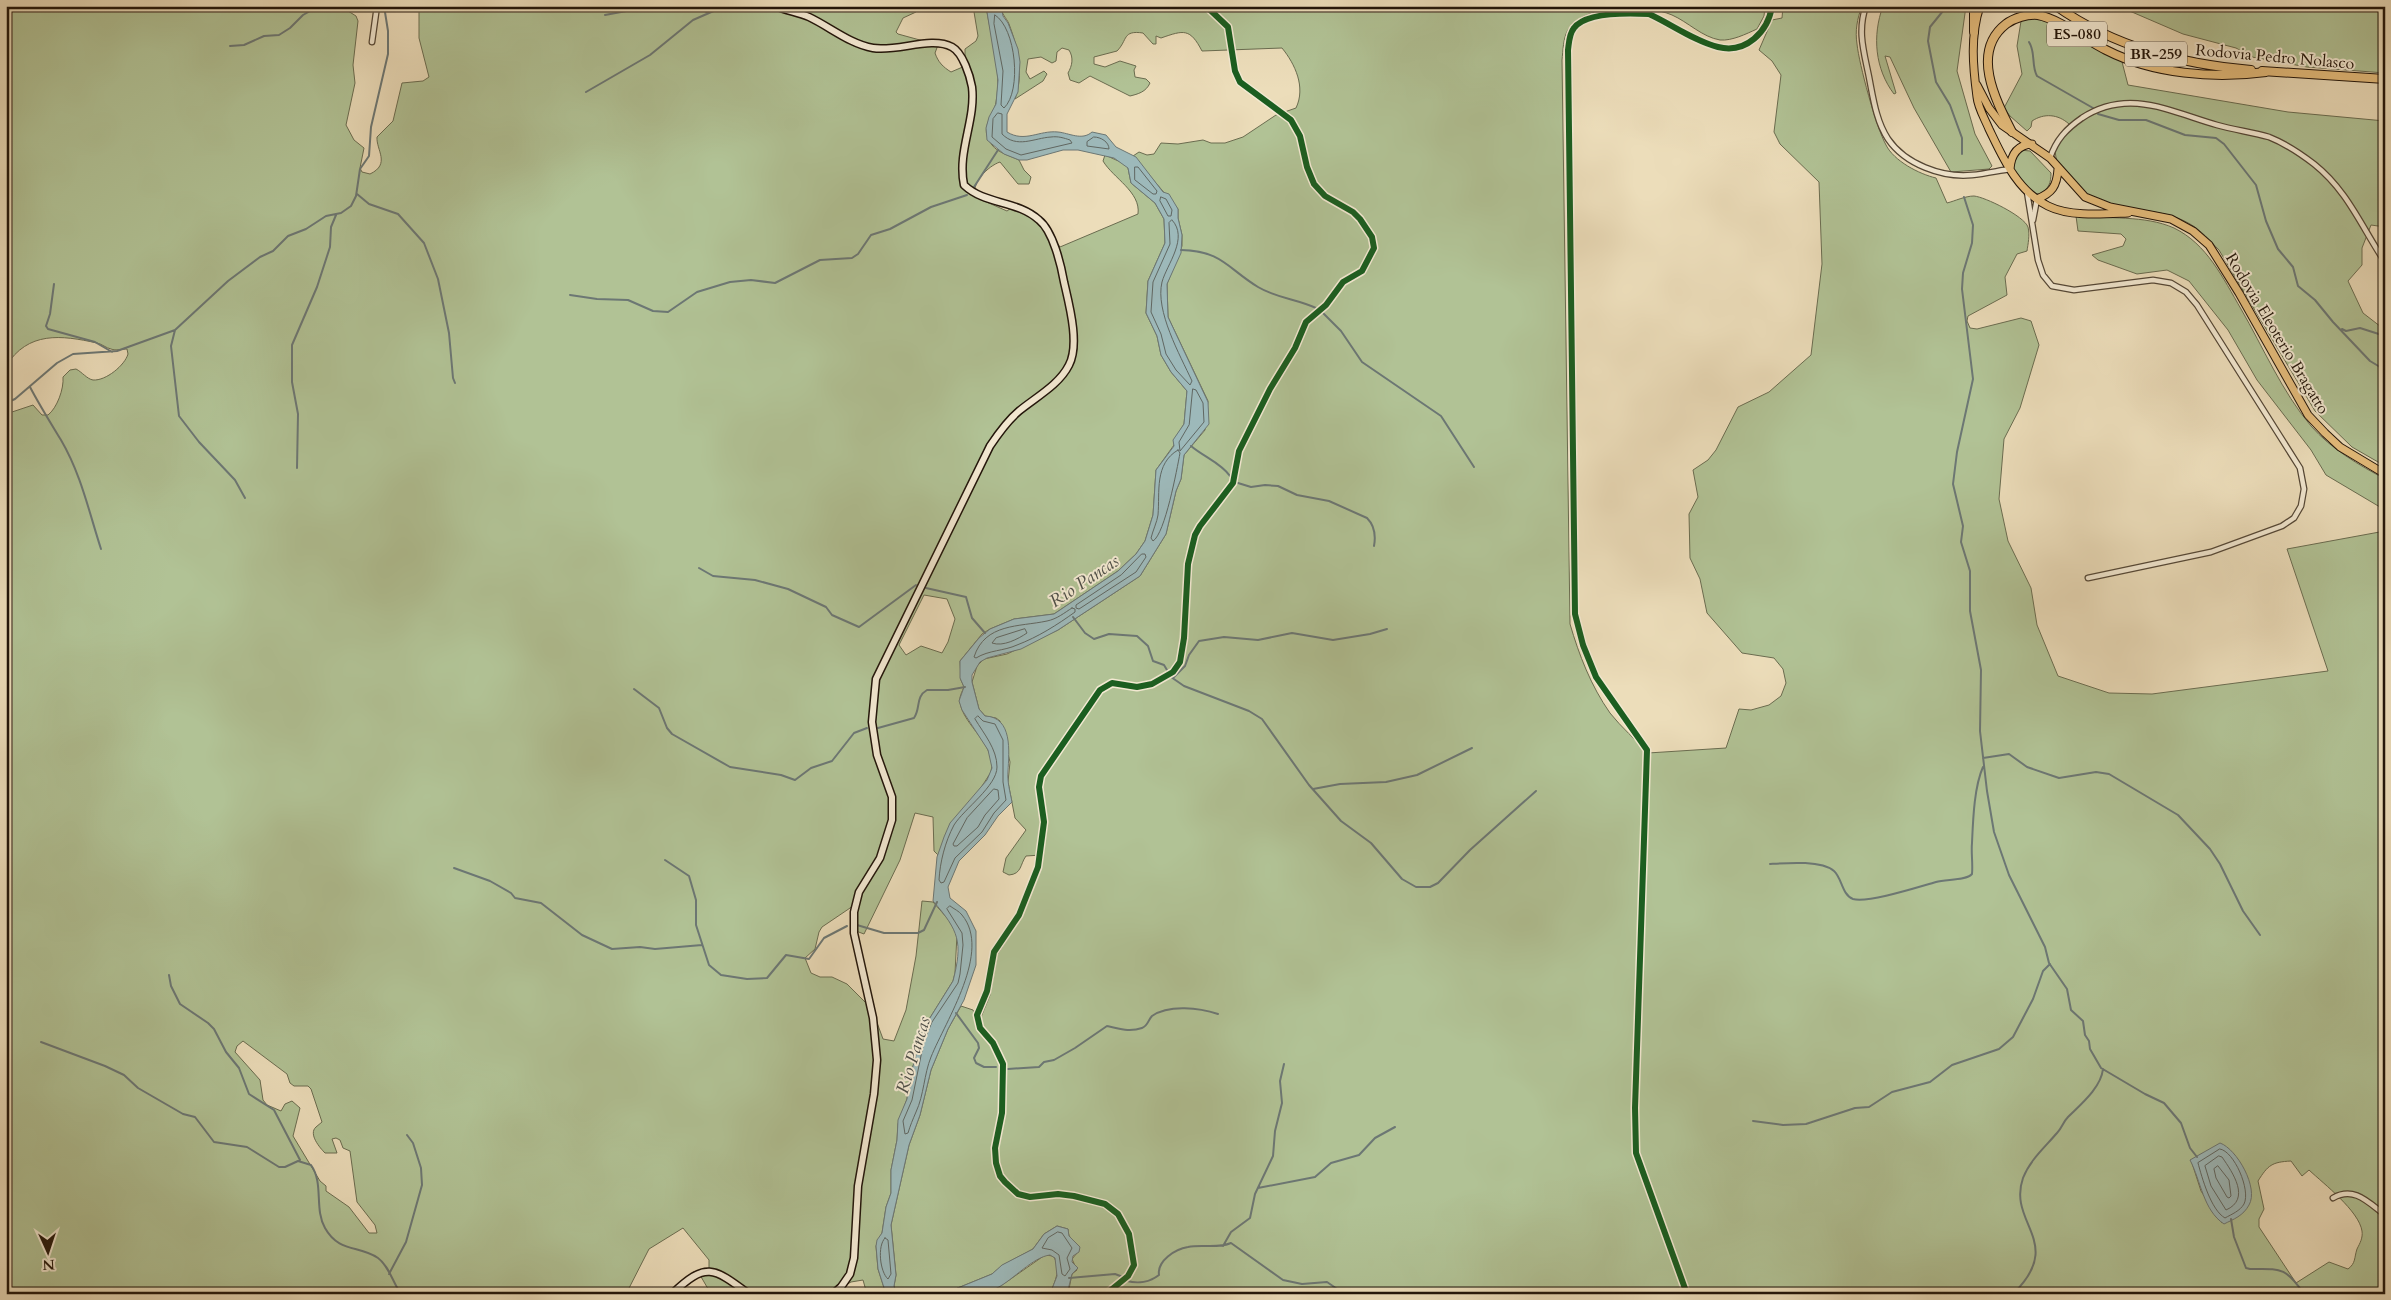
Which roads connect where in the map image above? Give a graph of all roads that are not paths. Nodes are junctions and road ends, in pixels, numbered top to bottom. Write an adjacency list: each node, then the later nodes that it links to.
1 (377, 6): 10 (street)
2 (776, 6): 32 (street)
3 (1206, 6): 33 (street)
4 (1772, 6): 34 (street)
5 (1866, 6): 20 (street)
6 (1974, 6): 9 (highway)
7 (1980, 6): 9 (main road)
8 (2056, 6): 11 (highway, Rodovia Pedro Nolasco / BR-259)
9 (1974, 32): 13 (main road)
10 (372, 42)
11 (2266, 72): 12 (highway, Rodovia Pedro Nolasco / BR-259); 14 (highway, ES-080)
12 (2385, 79)
13 (1977, 85): 14 (main road, Rodovia Eleoterio Bragatto); 17 (main road, Rodovia Eleoterio Bragatto)
14 (2012, 132): 15 (main road, Rodovia Eleoterio Bragatto)
15 (2032, 144): 16 (main road, Rodovia Eleoterio Bragatto); 18 (main road)
16 (2050, 158): 19 (main road, Rodovia Eleoterio Bragatto); 25 (street)
17 (2004, 160): 18 (main road, Rodovia Eleoterio Bragatto); 20 (street)
18 (2010, 169): 20 (street); 21 (main road, Rodovia Eleoterio Bragatto)
19 (2058, 169): 22 (main road); 23 (main road, Rodovia Eleoterio Bragatto)
20 (1996, 171)
21 (2027, 192): 22 (main road, Rodovia Eleoterio Bragatto); 24 (street)
22 (2036, 199): 23 (main road, Rodovia Eleoterio Bragatto); 24 (street)
23 (2146, 213): 26 (main road, Rodovia Eleoterio Bragatto)
24 (2032, 221): 27 (street)
25 (2385, 262)
26 (2385, 474)
27 (2088, 578)
28 (2333, 1198): 29 (street)
29 (2385, 1215)
30 (672, 1294): 31 (street)
31 (749, 1294)
32 (833, 1294)
33 (1106, 1294)
34 (1687, 1294)

